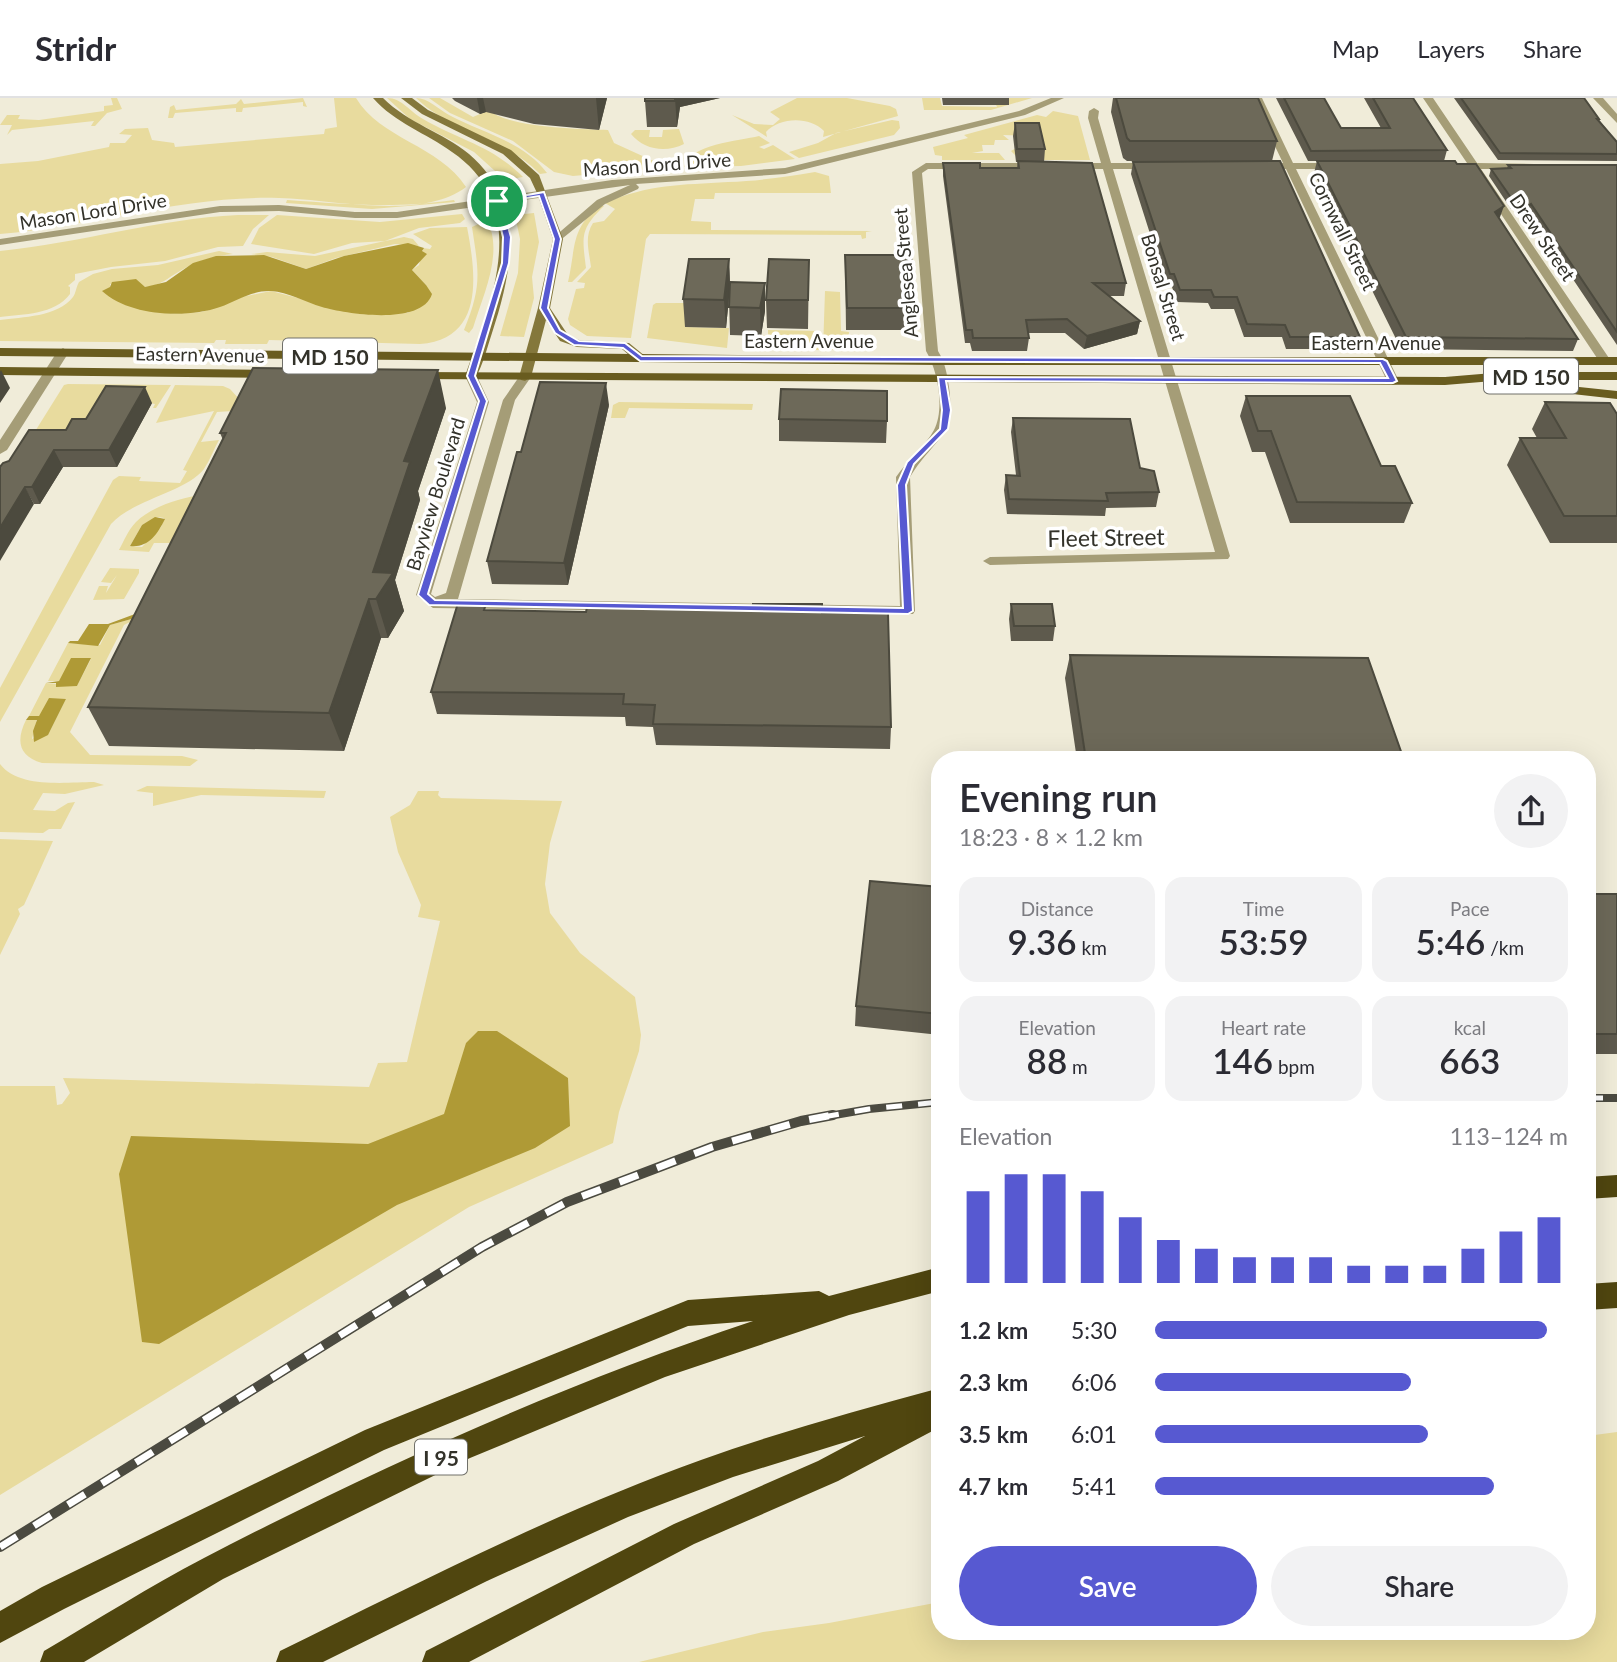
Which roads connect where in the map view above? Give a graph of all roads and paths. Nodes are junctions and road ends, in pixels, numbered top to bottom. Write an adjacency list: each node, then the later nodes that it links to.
1 (378, 98): 21 (street)
2 (407, 98): 20 (street)
3 (1059, 98): 19 (street, Mason Lord Drive)
4 (1257, 98): 14 (street, Cornwall Street)
5 (1427, 98): 17 (street, Drew Street)
6 (1598, 98): 8 (street)
7 (1094, 111): 11 (street, Bonsal Street)
8 (1617, 120)
9 (1048, 166): 30 (street, Anglesea Street)
10 (1062, 166): 11 (street)
11 (1107, 166): 12 (street); 31 (street, Bonsal Street)
12 (1169, 166)
13 (1245, 166): 14 (street)
14 (1290, 166): 15 (street); 32 (street, Cornwall Street)
15 (1355, 166)
16 (1439, 166): 17 (street)
17 (1474, 166): 18 (street); 33 (street, Drew Street)
18 (1545, 166)
19 (671, 178): 20 (street, Mason Lord Drive); 22 (street)
20 (542, 193): 21 (street, Mason Lord Drive); 22 (street)
21 (497, 201): 23 (street, Mason Lord Drive); 27 (street)
22 (558, 239): 24 (street, Bayview Boulevard)
23 (0, 242)
24 (544, 308): 28 (street, Bayview Boulevard); 29 (street)
25 (0, 352): 26 (main road, Eastern Avenue / MD 150)
26 (63, 352): 27 (main road, Eastern Avenue / MD 150); 35 (street)
27 (477, 358): 28 (main road, Eastern Avenue / MD 150); 38 (street)
28 (530, 358): 29 (main road, Eastern Avenue / MD 150); 40 (street, Bayview Boulevard)
29 (640, 359): 30 (main road, Eastern Avenue / MD 150)
30 (938, 361): 31 (main road, Eastern Avenue / MD 150); 41 (street, Anglesea Street)
31 (1166, 361): 32 (main road, Eastern Avenue / MD 150); 42 (street, Bonsal Street)
32 (1383, 361): 33 (main road, Eastern Avenue / MD 150); 43 (street, Cornwall Street)
33 (1613, 362)
34 (0, 371): 35 (main road, Eastern Avenue / MD 150)
35 (50, 372): 36 (main road, Eastern Avenue / MD 150); 46 (street)
36 (283, 374)
37 (407, 376): 38 (main road, Eastern Avenue / MD 150)
38 (471, 376): 40 (main road, Eastern Avenue / MD 150); 49 (street, Bayview Boulevard)
39 (1617, 376): 44 (main road, Eastern Avenue / MD 150)
40 (525, 377): 41 (main road, Eastern Avenue / MD 150); 49 (street, Bayview Boulevard)
41 (941, 379): 42 (main road, Eastern Avenue / MD 150); 49 (street, Anglesea Street)
42 (1172, 380): 43 (main road, Eastern Avenue / MD 150); 47 (street, Bonsal Street)
43 (1393, 381): 44 (main road, Eastern Avenue / MD 150)
44 (1445, 382): 45 (main road)
45 (1617, 395)
46 (0, 450)
47 (1223, 556): 48 (street, Fleet Street)
48 (990, 561)
49 (433, 603)
50 (1617, 1186): 51 (highway)
51 (1596, 1187)
52 (931, 1281): 55 (highway, I 95)
53 (1617, 1295): 54 (highway)
54 (1596, 1296)
55 (849, 1303): 58 (highway); 59 (highway, I 95)
56 (931, 1404): 60 (highway)
57 (931, 1417): 61 (highway)
58 (0, 1628)
59 (55, 1662)
60 (291, 1662)
61 (437, 1662)

